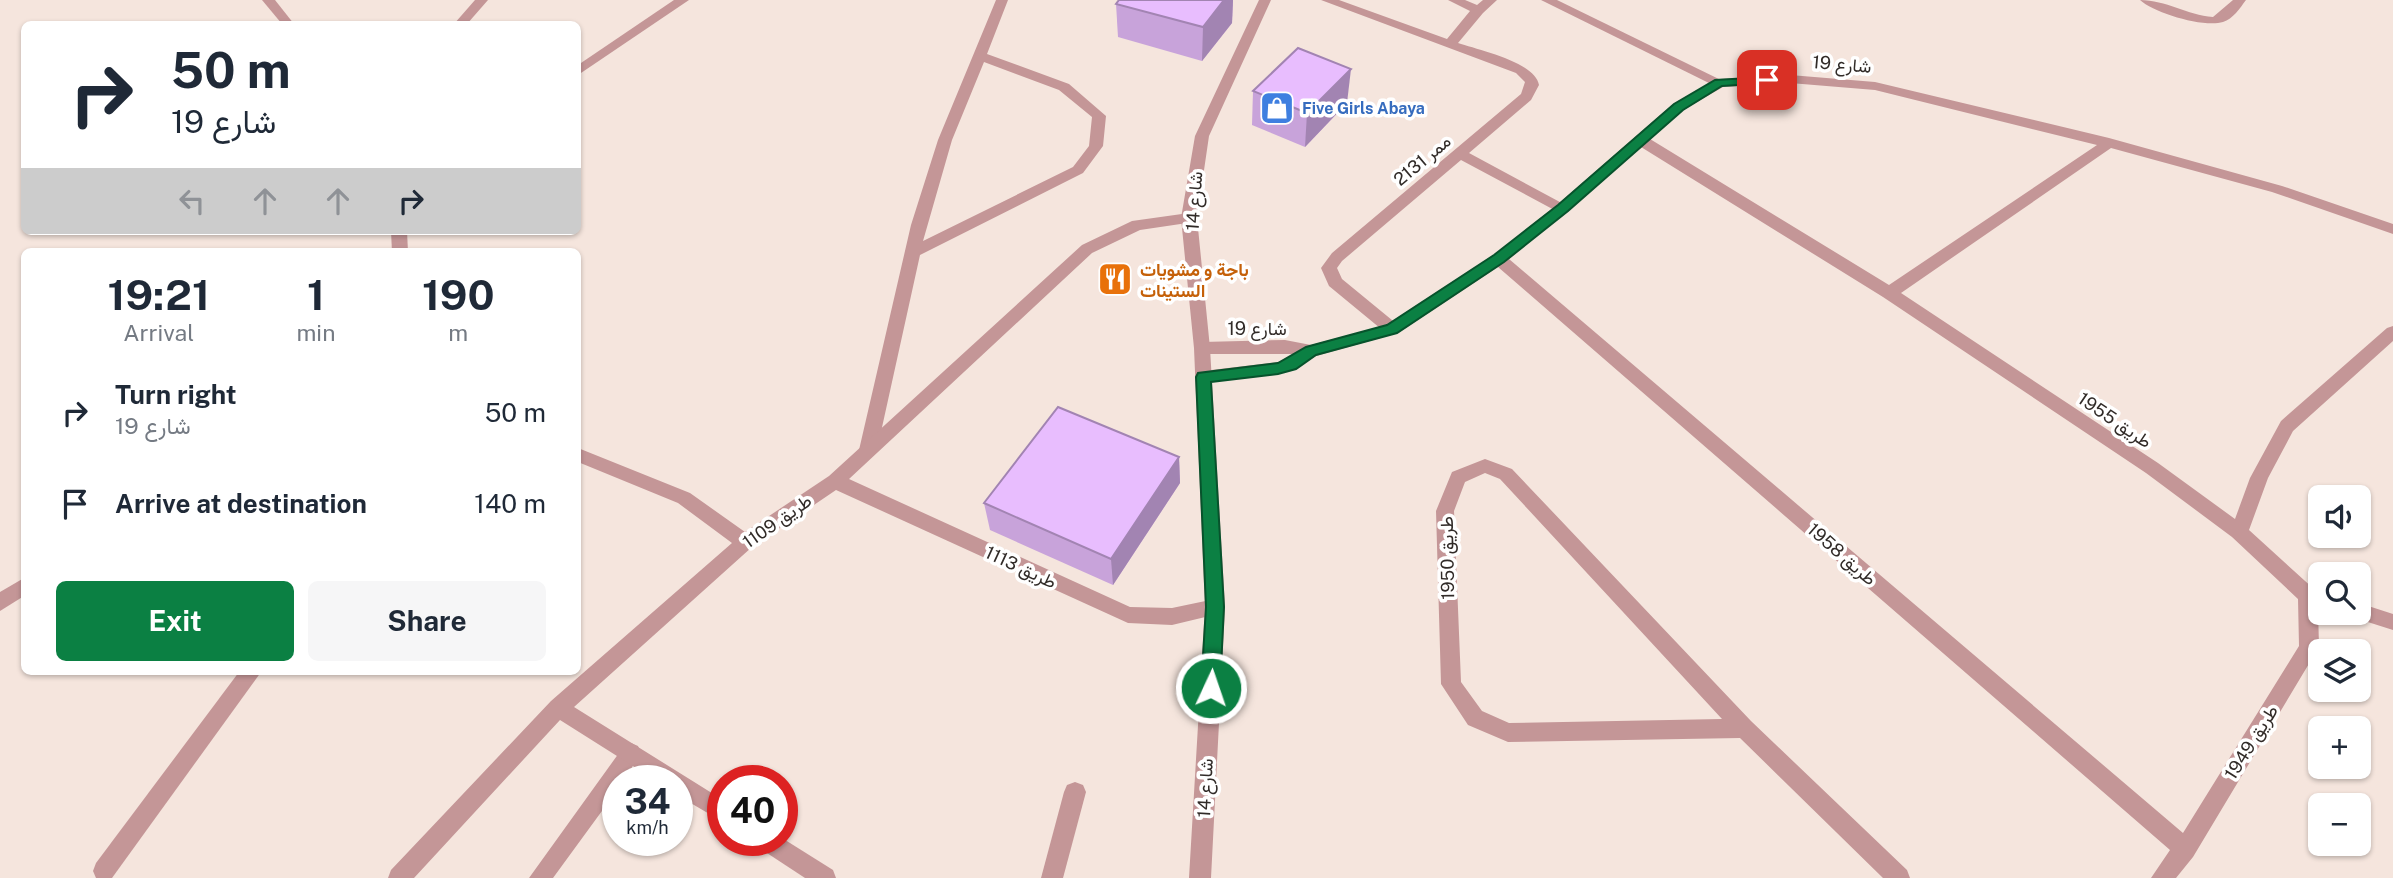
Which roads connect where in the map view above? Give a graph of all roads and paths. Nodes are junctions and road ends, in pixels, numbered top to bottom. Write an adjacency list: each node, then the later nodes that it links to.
1 (268, 0): 13 (street)
2 (482, 0): 14 (street)
3 (683, 0): 17 (street)
4 (1002, 0): 16 (street)
5 (1265, 0): 23 (street, شارع 14)
6 (1327, 0): 15 (street, ممر 2131)
7 (1454, 0): 12 (street)
8 (1491, 0): 12 (street)
9 (1547, 0): 18 (street)
10 (2146, 0): 11 (street)
11 (2239, 0)
12 (1478, 10): 15 (street)
13 (286, 21)
14 (463, 21)
15 (1451, 43): 21 (street, ممر 2131)
16 (980, 56): 25 (street); 25 (street)
17 (581, 69)
18 (1720, 83): 19 (street, شارع 19); 20 (street, شارع 19)
19 (1642, 141): 22 (street, شارع 19); 27 (street, طريق 1955)
20 (2109, 142): 24 (street, شارع 19); 27 (street)
21 (1459, 153): 22 (street); 28 (street, ممر 2131)
22 (1563, 208): 26 (street, شارع 19)
23 (1189, 218): 30 (street, شارع 14); 33 (street, طريق 1109)
24 (2393, 229)
25 (912, 252): 33 (street)
26 (1499, 258): 28 (street, شارع 19); 51 (street, طريق 1958)
27 (1889, 293): 36 (street, طريق 1955)
28 (1392, 329): 31 (street, شارع 19)
29 (2393, 332): 36 (street)
30 (1202, 348): 31 (street, شارع 19); 32 (street, شارع 14)
31 (1311, 351): 32 (street, شارع 19)
32 (1203, 377): 41 (street, شارع 14)
33 (868, 450): 35 (street, طريق 1109)
34 (581, 455): 37 (street)
35 (835, 481): 37 (street, طريق 1109); 41 (street, طريق 1113)
36 (2239, 532): 39 (street, طريق 1955)
37 (745, 542): 46 (street, طريق 1109)
38 (21, 588): 40 (street)
39 (2308, 593)
40 (0, 603)
41 (1215, 607): 58 (street, شارع 14)
42 (2371, 615): 43 (street)
43 (2393, 622)
44 (2311, 625): 51 (street, طريق 1949)
45 (249, 675): 53 (street)
46 (558, 708): 48 (street); 54 (street, طريق 1109)
47 (1744, 728): 47 (street, طريق 1950); 59 (street, طريق 1950)
48 (631, 754): 49 (street); 55 (street)
49 (648, 765)
50 (1075, 792): 57 (street)
51 (2185, 849): 60 (street, طريق 1949)
52 (791, 856): 56 (street)
53 (104, 871)
54 (400, 878)
55 (540, 878)
56 (825, 878)
57 (1052, 878)
58 (1200, 878)
59 (1899, 878)
60 (2162, 878)

